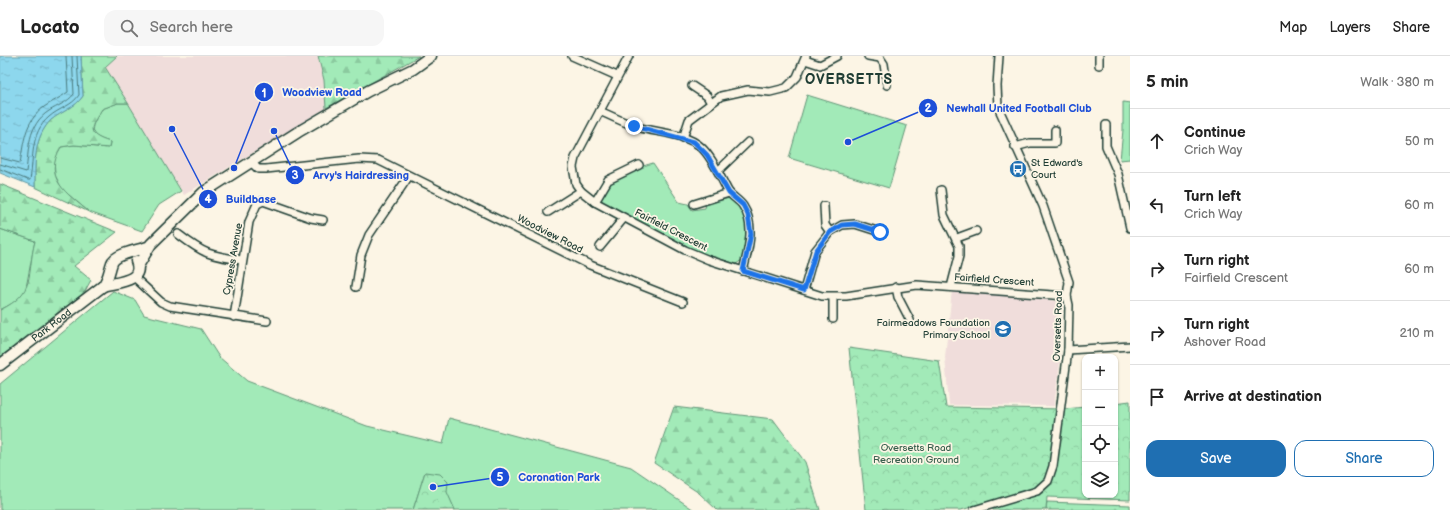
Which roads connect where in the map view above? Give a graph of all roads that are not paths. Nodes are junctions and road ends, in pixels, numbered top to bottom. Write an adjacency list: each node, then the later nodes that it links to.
1 (431, 56): 21 (main road, Park Road)
2 (572, 56): 11 (street)
3 (629, 56): 11 (street)
4 (837, 56): 9 (street)
5 (868, 56): 8 (street)
6 (999, 56): 20 (street, Oversetts Road)
7 (1099, 56): 10 (street)
8 (881, 57): 12 (street)
9 (806, 58): 14 (street)
10 (1099, 65)
11 (617, 76): 15 (street)
12 (887, 85)
13 (692, 86): 14 (street)
14 (711, 103): 18 (street)
15 (600, 111): 18 (street); 26 (street)
16 (1106, 125): 28 (street)
17 (1055, 130): 20 (street)
18 (683, 138): 23 (street)
19 (748, 142): 23 (street)
20 (1015, 147): 55 (street, Oversetts Road)
21 (251, 162): 24 (street, Woodview Road); 41 (main road, Park Road)
22 (639, 165): 29 (street)
23 (718, 171): 27 (street)
24 (409, 176): 51 (street); 57 (street, Woodview Road)
25 (941, 190): 40 (street)
26 (581, 191): 29 (street, Fairfield Crescent); 32 (street)
27 (729, 193): 30 (street); 47 (street)
28 (1127, 197): 35 (street)
29 (595, 202): 33 (street, Fairfield Crescent)
30 (694, 204)
31 (824, 206): 37 (street)
32 (548, 212)
33 (624, 218): 42 (street); 47 (street, Fairfield Crescent)
34 (324, 220): 44 (street, Cypress Avenue)
35 (1130, 228)
36 (976, 231): 40 (street)
37 (830, 232): 38 (street); 54 (street)
38 (880, 232)
39 (178, 234): 44 (street)
40 (957, 238): 53 (street)
41 (148, 247): 43 (main road, Park Road); 45 (main road, Park Road)
42 (600, 247)
43 (126, 254): 45 (main road); 46 (main road, Park Road)
44 (242, 260): 58 (street, Cypress Avenue)
45 (138, 266): 48 (main road, Park Road)
46 (111, 268): 49 (main road); 50 (main road, Park Road)
47 (743, 271): 54 (street, Fairfield Crescent)
48 (134, 277): 49 (main road, Park Road); 58 (street)
49 (122, 281): 50 (main road, Park Road)
50 (103, 286): 64 (main road, Park Road)
51 (356, 287)
52 (896, 287): 53 (street, Fairfield Crescent); 56 (street, Fairfield Crescent); 60 (street)
53 (951, 287): 55 (street, Fairfield Crescent)
54 (804, 290): 56 (street, Fairfield Crescent)
55 (1067, 296): 63 (street, Oversetts Road)
56 (833, 297): 59 (street)
57 (683, 302)
58 (234, 317): 61 (street)
59 (832, 319)
60 (910, 320)
61 (267, 321)
62 (1130, 346): 63 (street)
63 (1068, 350): 65 (street, Oversetts Road)
64 (0, 365)
65 (974, 510)

